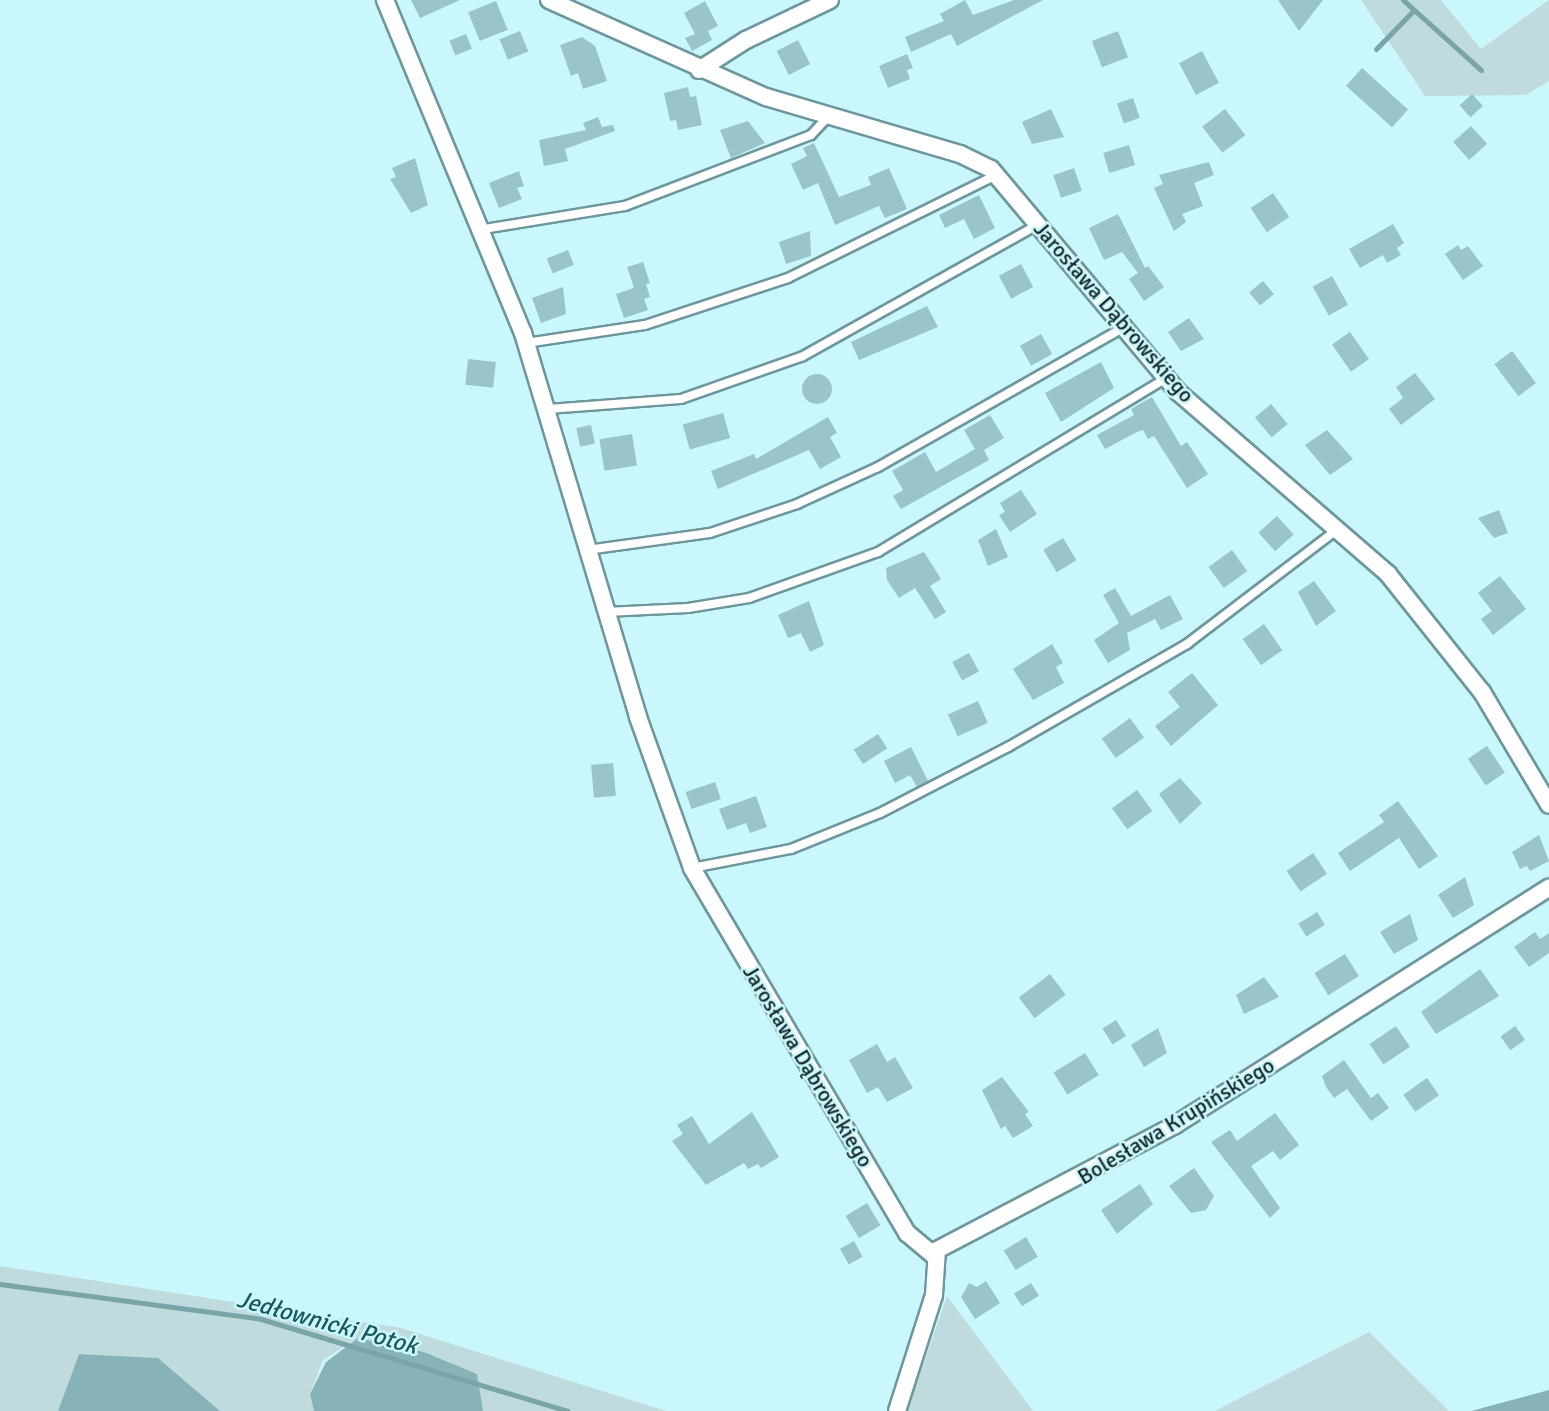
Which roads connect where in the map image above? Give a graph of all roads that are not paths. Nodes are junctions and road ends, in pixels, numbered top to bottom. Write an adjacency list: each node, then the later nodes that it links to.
1 (385, 0): 8 (street, Jarosława Dąbrowskiego)
2 (549, 0): 4 (street, Jarosława Dąbrowskiego)
3 (830, 0): 4 (street)
4 (699, 70): 5 (street, Jarosława Dąbrowskiego)
5 (829, 116): 6 (street, Jarosława Dąbrowskiego); 8 (lane)
6 (996, 175): 7 (street, Jarosława Dąbrowskiego); 10 (lane)
7 (1039, 224): 9 (street, Jarosława Dąbrowskiego); 12 (lane)
8 (484, 229): 10 (street, Jarosława Dąbrowskiego)
9 (1123, 328): 11 (street, Jarosława Dąbrowskiego); 14 (lane)
10 (526, 343): 12 (street, Jarosława Dąbrowskiego)
11 (1166, 378): 13 (street, Jarosława Dąbrowskiego); 15 (lane)
12 (548, 409): 14 (street, Jarosława Dąbrowskiego)
13 (1340, 527): 16 (street, Jarosława Dąbrowskiego); 17 (lane)
14 (587, 550): 15 (street, Jarosława Dąbrowskiego)
15 (606, 612): 17 (street, Jarosława Dąbrowskiego)
16 (1549, 806)
17 (692, 868): 19 (street, Jarosława Dąbrowskiego)
18 (1549, 888): 19 (street, Bolesława Krupińskiego)
19 (934, 1256): 20 (street)
20 (897, 1411)

